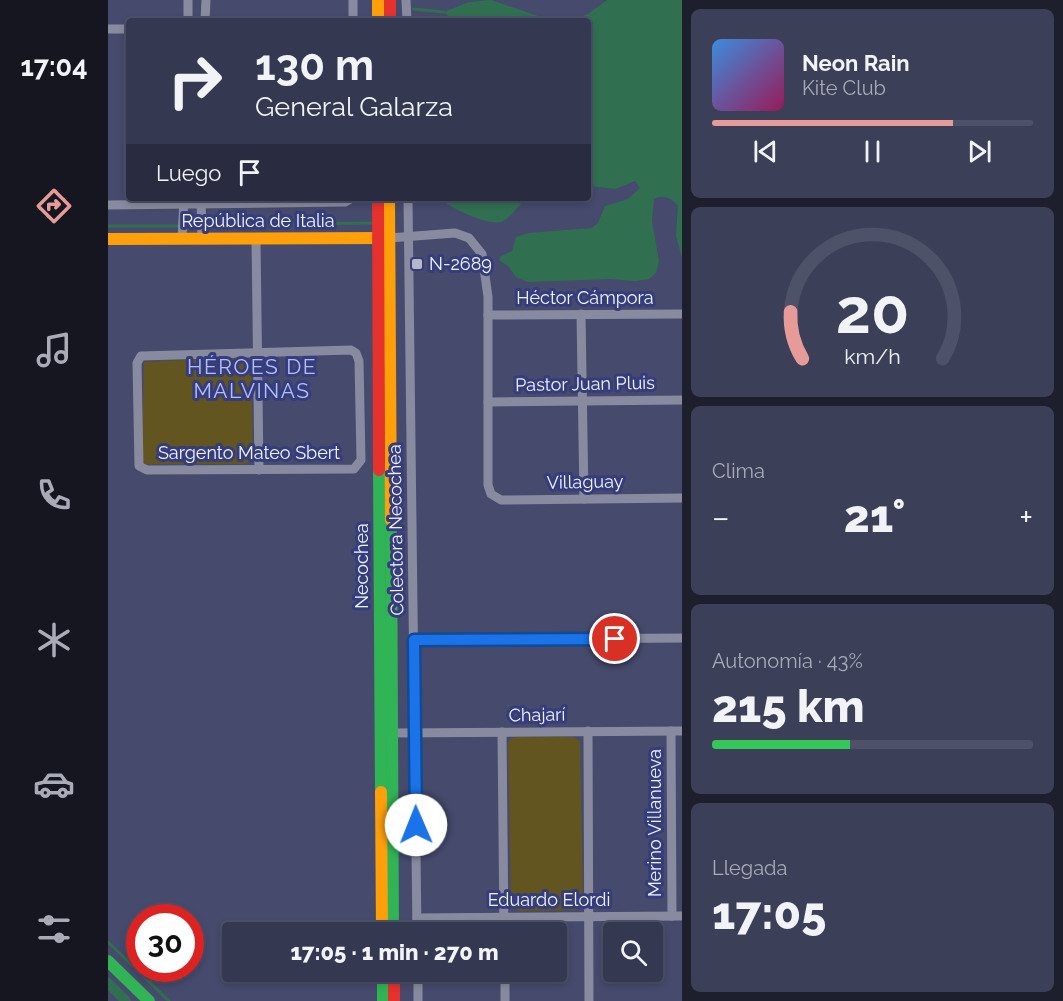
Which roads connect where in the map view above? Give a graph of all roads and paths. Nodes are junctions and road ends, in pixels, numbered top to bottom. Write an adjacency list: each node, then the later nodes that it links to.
1 (188, 0): 7 (street)
2 (206, 0): 8 (street)
3 (353, 0): 9 (street)
4 (378, 0): 10 (main road)
5 (390, 0): 11 (main road)
6 (406, 0): 12 (street)
7 (188, 18)
8 (205, 18)
9 (353, 18)
10 (378, 18)
11 (390, 18)
12 (406, 18)
13 (126, 28): 14 (street)
14 (108, 29)
15 (183, 201): 16 (street, República de Italia); 20 (street, República de Italia); 24 (street)
16 (201, 201): 25 (street)
17 (378, 201): 22 (main road, Necochea)
18 (389, 201): 22 (main road, Necochea)
19 (408, 201): 21 (street, Colectora Necochea)
20 (108, 205)
21 (409, 236): 22 (street, República de Italia); 29 (street, República de Italia); 39 (street, Colectora Necochea)
22 (383, 238): 26 (main road, República de Italia); 44 (main road, Necochea); 50 (main road, Necochea)
23 (108, 239): 24 (main road, República de Italia)
24 (182, 239): 25 (main road, República de Italia)
25 (202, 239): 26 (main road, República de Italia)
26 (256, 239): 30 (street)
27 (581, 314): 28 (street, Héctor Cámpora); 29 (street, Héctor Cámpora); 32 (street)
28 (682, 314)
29 (489, 315): 33 (street, República de Italia)
30 (258, 352): 34 (street); 34 (street, Sargento Mateo Sbert); 34 (street, Sargento Mateo Sbert)
31 (682, 400): 32 (street, Pastor Juan Pluis)
32 (582, 401): 33 (street, Pastor Juan Pluis); 37 (street)
33 (488, 402): 35 (street, República de Italia)
34 (259, 470)
35 (491, 494): 37 (street, Villaguay)
36 (682, 498): 37 (street, Villaguay)
37 (584, 499)
38 (682, 638): 39 (street)
39 (414, 640): 45 (street, Colectora Necochea)
40 (682, 730): 42 (street, Chajarí)
41 (588, 731): 42 (street, Chajarí); 43 (street, Chajarí); 48 (street)
42 (671, 731): 46 (street, Merino Villanueva)
43 (502, 732): 45 (street, Chajarí); 47 (street)
44 (392, 733): 45 (street, Chajarí); 51 (main road, Necochea)
45 (415, 733): 49 (street, Colectora Necochea)
46 (677, 916): 48 (street, Eduardo Elordi)
47 (504, 917): 48 (street, Eduardo Elordi); 49 (street, Eduardo Elordi); 53 (street)
48 (589, 917): 64 (street)
49 (417, 918): 52 (street, Colectora Necochea)
50 (382, 922)
51 (393, 922)
52 (417, 922)
53 (504, 922)
54 (108, 961): 59 (main road)
55 (382, 982): 60 (main road)
56 (394, 982): 61 (main road)
57 (418, 982): 62 (street)
58 (505, 982): 63 (street)
59 (149, 1001)
60 (383, 1001)
61 (394, 1001)
62 (418, 1001)
63 (505, 1001)
64 (589, 1001)

